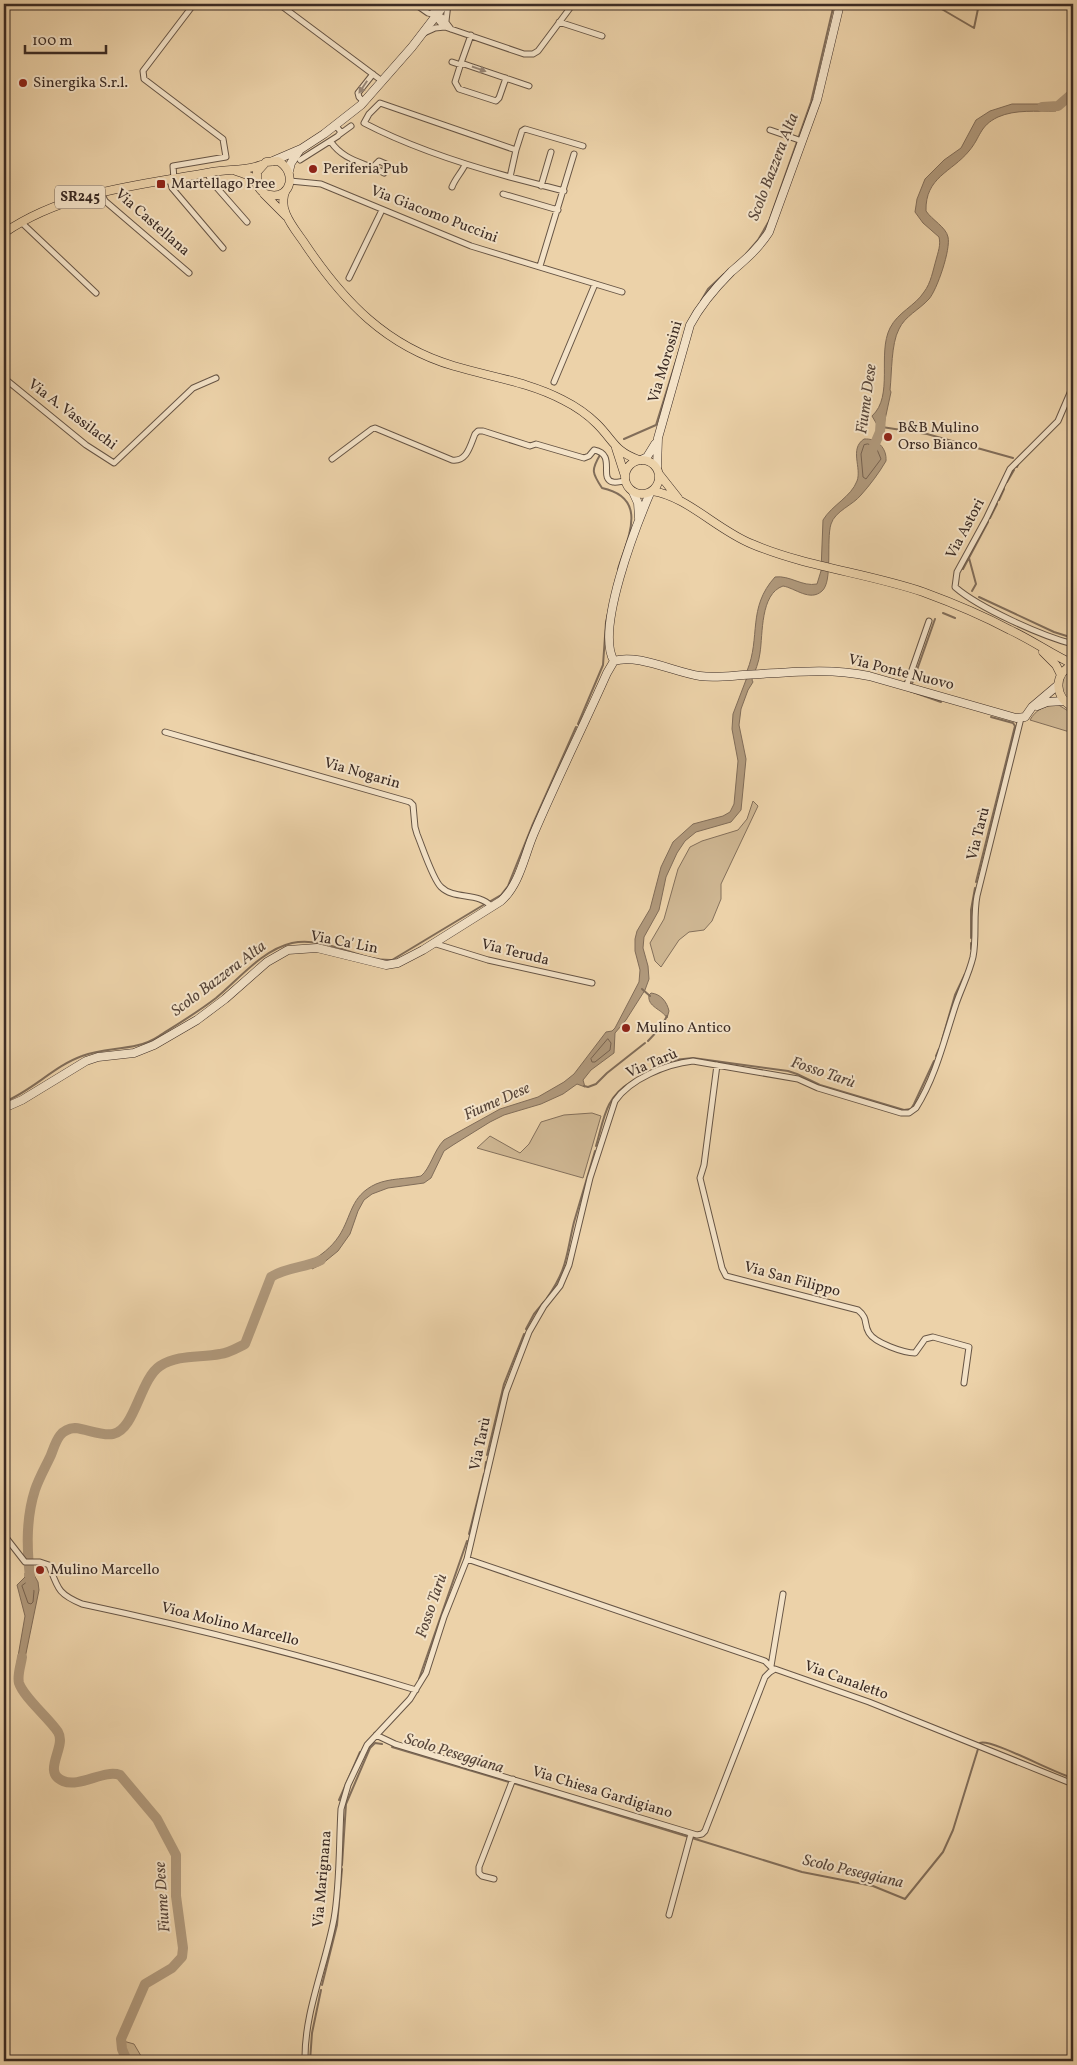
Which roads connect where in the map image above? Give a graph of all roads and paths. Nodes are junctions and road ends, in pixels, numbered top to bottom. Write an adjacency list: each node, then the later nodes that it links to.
1 (194, 4): 45 (street)
2 (279, 4): 19 (street)
3 (414, 4): 9 (street)
4 (440, 4): 8 (street)
5 (447, 4): 10 (street); 11 (street)
6 (572, 4): 12 (street)
7 (840, 4): 29 (street, Via Morosini)
8 (428, 5): 10 (street)
9 (426, 12): 10 (street); 14 (street)
10 (436, 15): 11 (street); 13 (street); 14 (street)
11 (446, 21): 13 (street)
12 (559, 22): 15 (street); 16 (street)
13 (448, 28): 14 (street); 15 (street)
14 (422, 34): 21 (street)
15 (471, 35): 18 (street)
16 (602, 36)
17 (452, 62): 18 (street)
18 (461, 64): 20 (street, one-way to 20); 20 (street)
19 (373, 74): 21 (street); 23 (street, one-way to 23)
20 (506, 78): 22 (street)
21 (382, 81): 23 (street)
22 (529, 86)
23 (362, 103): 24 (street); 25 (street)
24 (369, 114): 33 (street); 39 (street)
25 (336, 126): 28 (street); 32 (street)
26 (351, 126): 28 (street)
27 (770, 130): 29 (street)
28 (340, 134): 30 (street)
29 (802, 141): 72 (street, Via Morosini)
30 (330, 142): 36 (street); 40 (street)
31 (584, 146): 33 (street)
32 (301, 149): 37 (street); 42 (street)
33 (516, 150): 44 (street)
34 (551, 152): 48 (street)
35 (574, 154): 51 (street)
36 (300, 160)
37 (273, 161): 38 (main road); 42 (main road)
38 (261, 165): 41 (main road, Via Castellana / SR245); 47 (main road)
39 (465, 165): 44 (street); 49 (street)
40 (373, 167)
41 (234, 170): 43 (main road, Via Castellana / SR245); 47 (main road)
42 (289, 171): 46 (main road)
43 (208, 173): 45 (main road, Via Castellana / SR245); 59 (street)
44 (510, 177): 48 (street)
45 (172, 179): 52 (main road, Via Castellana / SR245); 61 (street, Via Castellana)
46 (290, 180): 50 (main road); 55 (street, Via Giacomo Puccini)
47 (257, 185): 53 (main road)
48 (541, 186): 51 (street)
49 (452, 187)
50 (286, 190): 53 (main road); 57 (main road)
51 (564, 191): 56 (street)
52 (101, 192): 58 (main road, Via Castellana / SR245); 63 (street, Via Castellana)
53 (264, 193): 57 (main road)
54 (503, 194): 56 (street)
55 (382, 210): 62 (street, Via Giacomo Puccini); 64 (street)
56 (558, 210): 62 (street)
57 (288, 217): 73 (main road)
58 (21, 222): 60 (main road, Via Castellana / SR245); 67 (street)
59 (247, 222)
60 (4, 234)
61 (223, 248)
62 (540, 266): 65 (street, Via Giacomo Puccini)
63 (189, 273)
64 (349, 278)
65 (594, 284): 66 (street, Via Giacomo Puccini); 70 (street)
66 (622, 292)
67 (96, 293)
68 (4, 378): 69 (street, Via A. Vassilachi)
69 (216, 378)
70 (554, 382)
71 (1073, 386): 84 (street, Via Astori)
72 (658, 438): 75 (street, Via Morosini); 76 (street, Via Morosini)
73 (616, 448): 75 (main road); 77 (main road)
74 (332, 459): 77 (street)
75 (640, 460): 76 (main road); 77 (main road)
76 (658, 470): 79 (main road); 80 (main road)
77 (626, 478): 78 (main road)
78 (633, 492): 79 (main road); 81 (street)
79 (651, 492): 80 (main road); 81 (street)
80 (678, 498): 83 (main road)
81 (639, 518): 85 (street)
82 (930, 621): 89 (street)
83 (1030, 641): 86 (main road); 87 (main road)
84 (1073, 644)
85 (614, 661): 89 (street, Via Ponte Nuovo); 95 (street, Via Ca' Lin)
86 (1073, 665): 87 (main road)
87 (1061, 675): 88 (main road)
88 (1058, 685): 90 (main road); 91 (street)
89 (906, 687): 93 (street, Via Ponte Nuovo)
90 (1064, 701): 91 (street); 92 (main road)
91 (1032, 707): 93 (street)
92 (1073, 707)
93 (1021, 718): 98 (street, Via Tarù)
94 (165, 732): 95 (street, Via Nogarin)
95 (489, 904): 96 (street, Via Ca' Lin)
96 (433, 943): 97 (street, Via Teruda); 99 (street, Via Ca' Lin)
97 (592, 983)
98 (717, 1065): 100 (street, Via San Filippo); 102 (street, Via Tarù)
99 (4, 1108)
100 (964, 1383)
101 (4, 1535): 105 (street, Vioa Molino Marcello)
102 (467, 1560): 104 (street, Via Canaletto); 105 (street, Via Tarù)
103 (783, 1594): 104 (street)
104 (772, 1668): 108 (street, Via Canaletto); 109 (street, Via Chiesa Gardigiano)
105 (416, 1690): 106 (street, Via Tarù)
106 (376, 1735): 107 (street, Via Chiesa Gardigiano); 112 (street, Via Marignana)
107 (513, 1779): 109 (street, Via Chiesa Gardigiano); 110 (street)
108 (1073, 1784)
109 (691, 1834): 111 (street)
110 (494, 1879)
111 (670, 1916)
112 (306, 2061)

